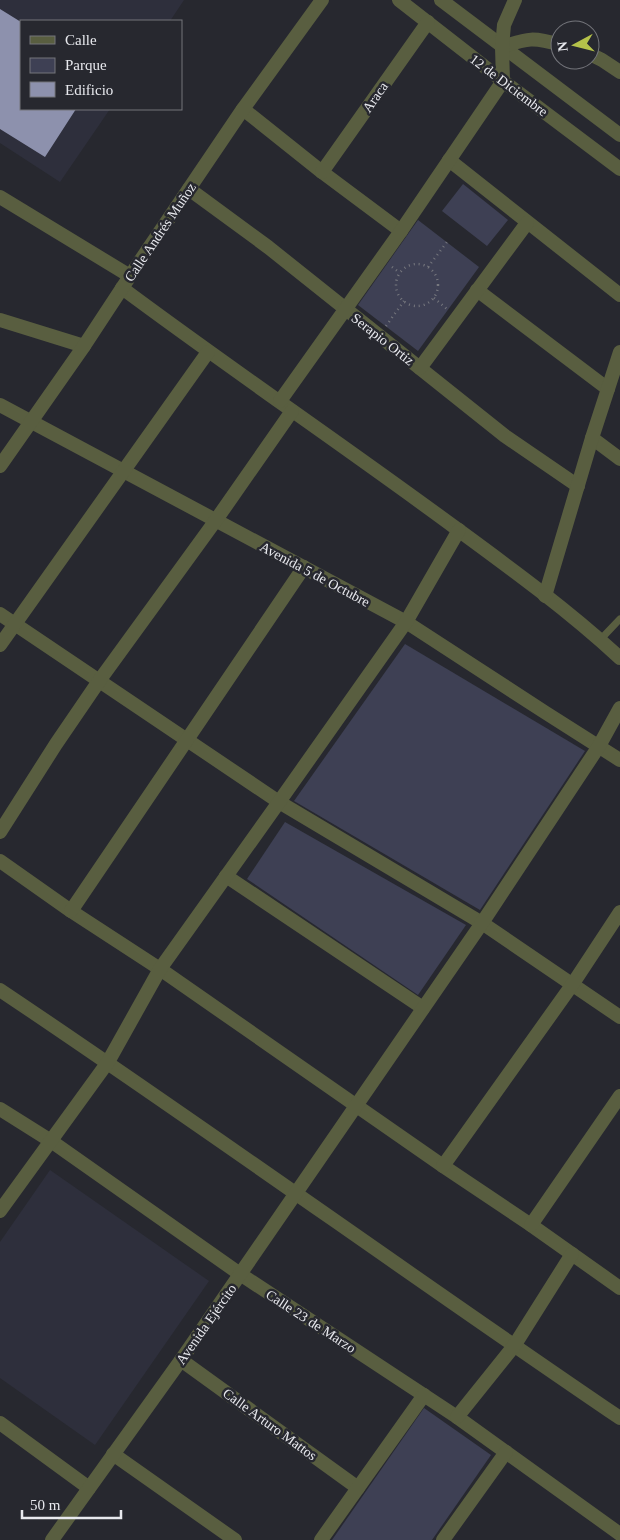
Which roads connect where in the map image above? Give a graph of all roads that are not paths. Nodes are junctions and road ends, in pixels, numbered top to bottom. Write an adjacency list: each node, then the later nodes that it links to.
1 (322, 0): 11 (street, Calle Andrés Muñoz)
2 (399, 0): 5 (street, 12 de Diciembre)
3 (441, 0): 7 (street, 12 de Diciembre)
4 (514, 0): 7 (street)
5 (428, 22): 10 (street, 12 de Diciembre); 15 (street, Araca)
6 (550, 42): 7 (street)
7 (502, 47): 10 (street); 12 (street, 12 de Diciembre)
8 (600, 59): 9 (street)
9 (620, 72)
10 (503, 81): 13 (street); 14 (street, 12 de Diciembre)
11 (243, 109): 15 (street); 16 (street, Calle Andrés Muñoz)
12 (620, 136)
13 (449, 160): 18 (street); 19 (street)
14 (620, 169)
15 (322, 172): 19 (street)
16 (189, 189): 20 (street, Calle Andrés Muñoz); 24 (street, Serapio Ortiz)
17 (0, 197): 20 (street)
18 (528, 222): 22 (street); 23 (street)
19 (401, 231): 24 (street)
20 (130, 276): 21 (street, Calle Andrés Muñoz)
21 (122, 288): 26 (street, Calle Andrés Muñoz); 27 (street)
22 (477, 290): 29 (street); 30 (street)
23 (620, 295)
24 (345, 309): 29 (street, Serapio Ortiz); 31 (street)
25 (0, 320): 26 (street)
26 (84, 346): 34 (street, Calle Andrés Muñoz)
27 (208, 352): 31 (street); 38 (street)
28 (620, 352): 30 (street)
29 (420, 368): 39 (street, Serapio Ortiz)
30 (608, 389): 35 (street)
31 (280, 401): 33 (street)
32 (0, 406): 34 (street, Avenida 5 de Octubre)
33 (292, 411): 40 (street); 41 (street)
34 (31, 422): 37 (street, Calle Andrés Muñoz); 38 (street, Avenida 5 de Octubre)
35 (592, 438): 36 (street); 39 (street)
36 (620, 459)
37 (0, 466)
38 (124, 472): 40 (street, Avenida 5 de Octubre); 47 (street)
39 (578, 486): 43 (street)
40 (216, 520): 42 (street, Avenida 5 de Octubre); 51 (street)
41 (458, 530): 43 (street); 46 (street)
42 (304, 567): 46 (street, Avenida 5 de Octubre); 53 (street)
43 (545, 596): 48 (street)
44 (0, 614): 47 (street)
45 (620, 619): 48 (lane)
46 (406, 622): 54 (street, Avenida 5 de Octubre); 56 (street)
47 (15, 624): 49 (street); 51 (street)
48 (600, 640): 50 (street)
49 (0, 645)
50 (620, 658)
51 (99, 681): 53 (street); 57 (street)
52 (620, 708): 54 (street, Avenida Ejército)
53 (187, 740): 56 (street); 60 (street)
54 (599, 746): 55 (street, Avenida 5 de Octubre); 62 (street, Avenida Ejército)
55 (620, 760)
56 (279, 802): 59 (street); 62 (street)
57 (0, 832)
58 (0, 861): 60 (street)
59 (226, 876): 63 (street); 66 (street)
60 (71, 911): 63 (street)
61 (620, 912): 64 (street)
62 (482, 923): 64 (street); 66 (street, Avenida Ejército)
63 (160, 969): 68 (street); 70 (street)
64 (572, 985): 67 (street); 73 (street)
65 (0, 990): 68 (street)
66 (423, 1008): 70 (street, Avenida Ejército)
67 (620, 1017)
68 (108, 1062): 72 (street); 74 (street)
69 (620, 1096): 76 (street)
70 (356, 1105): 73 (street); 74 (street, Avenida Ejército)
71 (0, 1109): 72 (street, Calle 23 de Marzo)
72 (51, 1141): 75 (street); 78 (street, Calle 23 de Marzo)
73 (444, 1166): 76 (street)
74 (295, 1193): 78 (street, Avenida Ejército); 80 (street)
75 (0, 1211)
76 (531, 1224): 77 (street)
77 (572, 1254): 79 (street); 80 (street)
78 (240, 1274): 81 (street, Avenida Ejército); 82 (street, Calle 23 de Marzo)
79 (620, 1288)
80 (514, 1346): 83 (street); 84 (street)
81 (181, 1360): 87 (street, Avenida Ejército); 89 (street, Calle Arturo Mattos)
82 (424, 1395): 83 (street, Calle 23 de Marzo); 89 (street)
83 (457, 1417): 86 (street, Calle 23 de Marzo)
84 (620, 1418)
85 (0, 1423): 88 (street)
86 (506, 1452): 90 (street, Calle 23 de Marzo); 94 (street)
87 (113, 1454): 88 (street, Avenida Ejército); 92 (street)
88 (88, 1488): 91 (street, Avenida Ejército)
89 (358, 1488): 93 (street)
90 (620, 1534)
91 (55, 1539)
92 (235, 1540)
93 (321, 1540)
94 (444, 1540)

